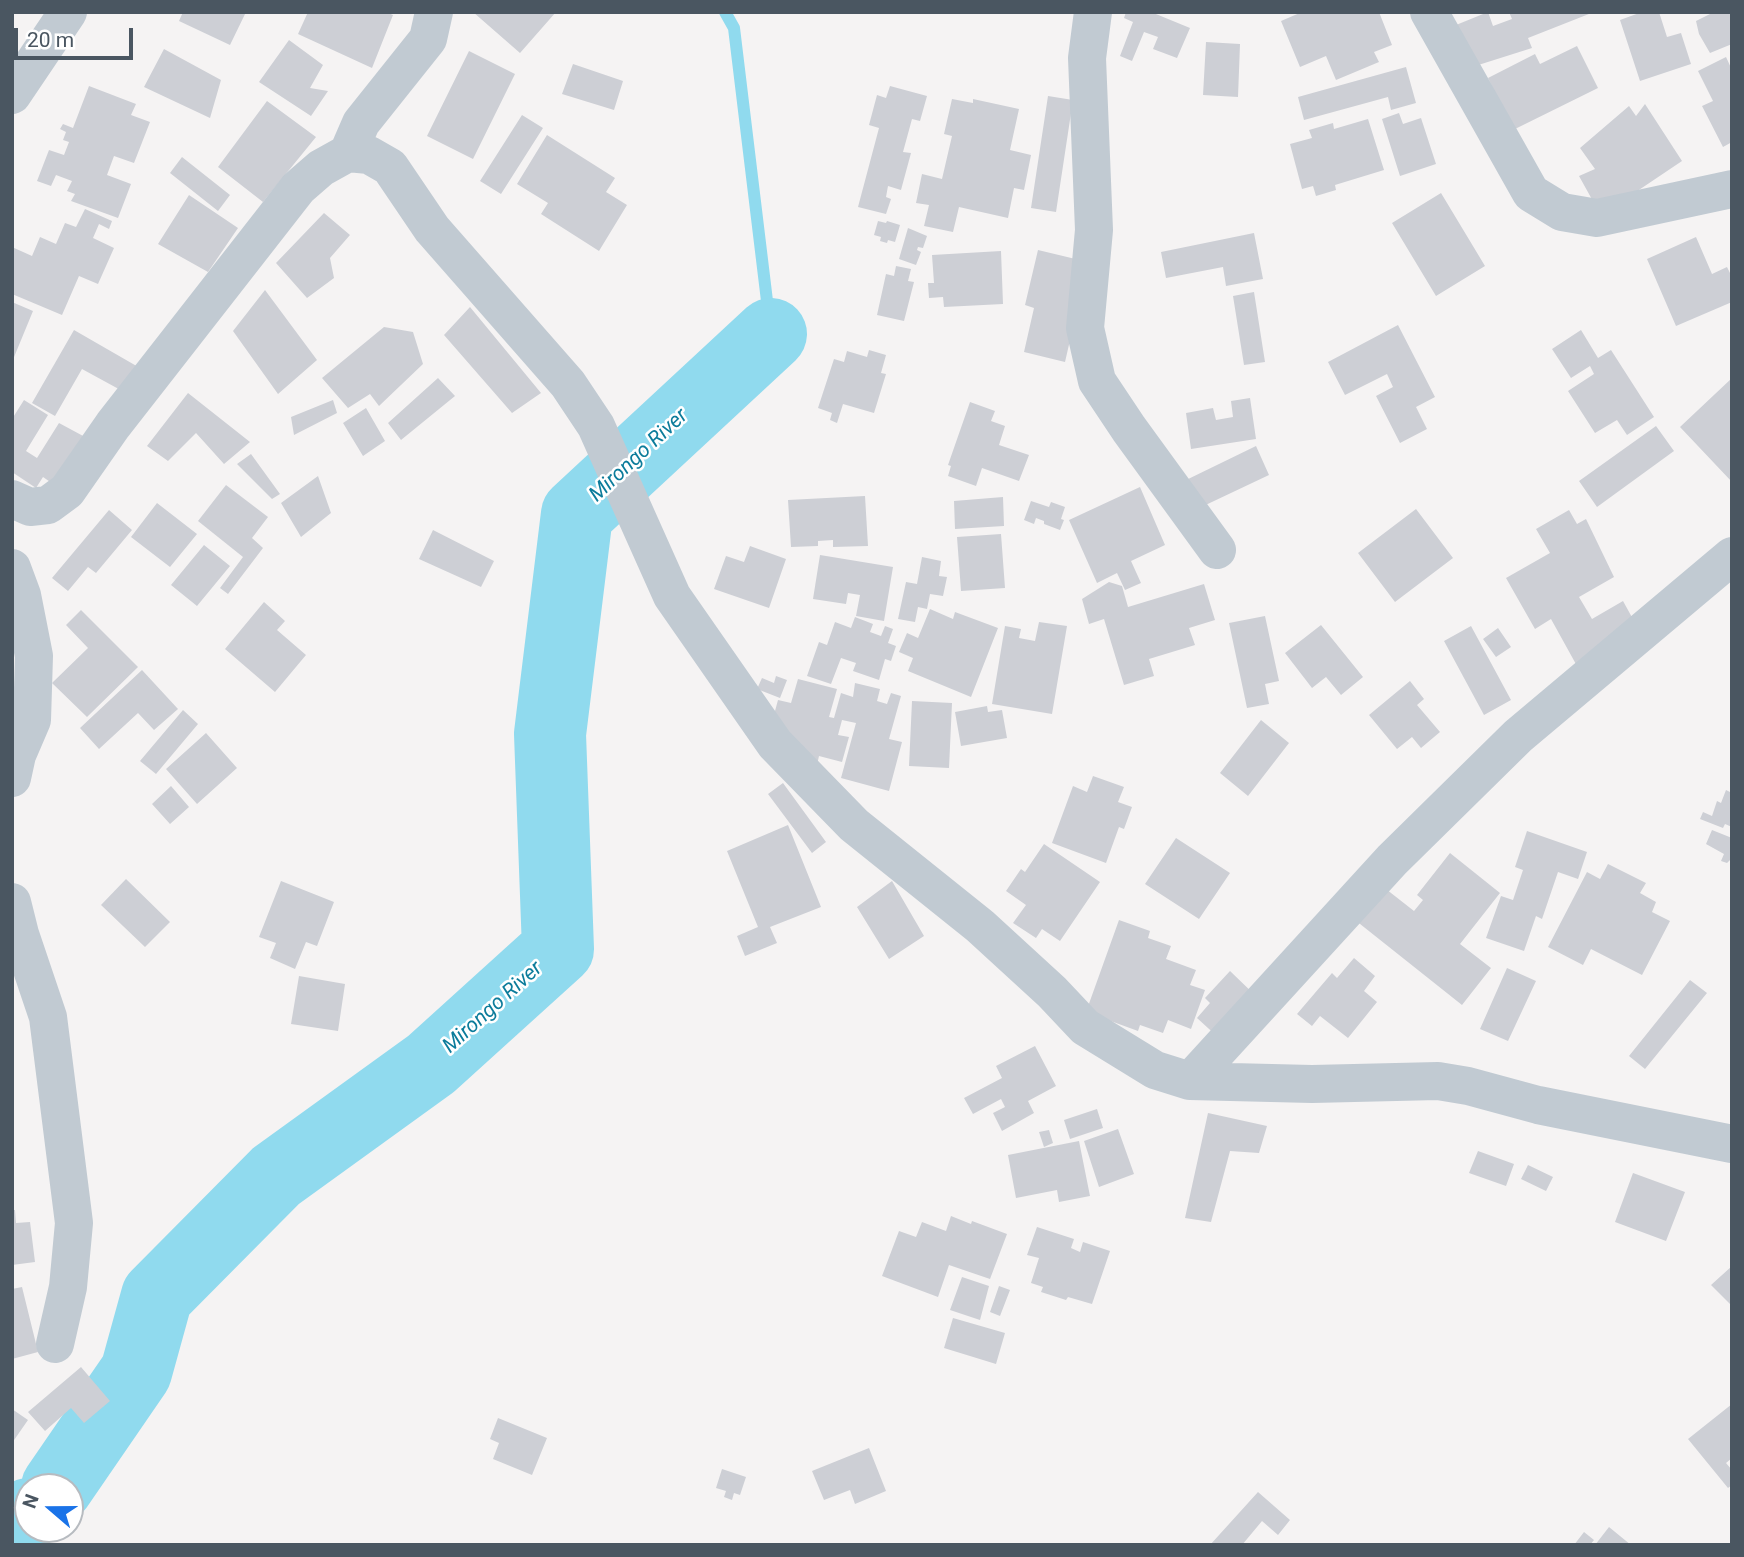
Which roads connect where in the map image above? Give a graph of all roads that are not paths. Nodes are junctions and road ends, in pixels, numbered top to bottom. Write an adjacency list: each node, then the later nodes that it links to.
1 (68, 12): 5 (street)
2 (434, 12): 6 (street)
3 (1093, 12): 9 (street)
4 (1429, 12): 7 (street)
5 (12, 95)
6 (348, 153): 8 (street); 14 (street)
7 (1732, 189)
8 (12, 499)
9 (1217, 550)
10 (1732, 556): 14 (street)
11 (12, 568): 12 (street)
12 (12, 778)
13 (12, 902): 16 (street)
14 (1191, 1081): 15 (street)
15 (1732, 1144)
16 (55, 1344)

